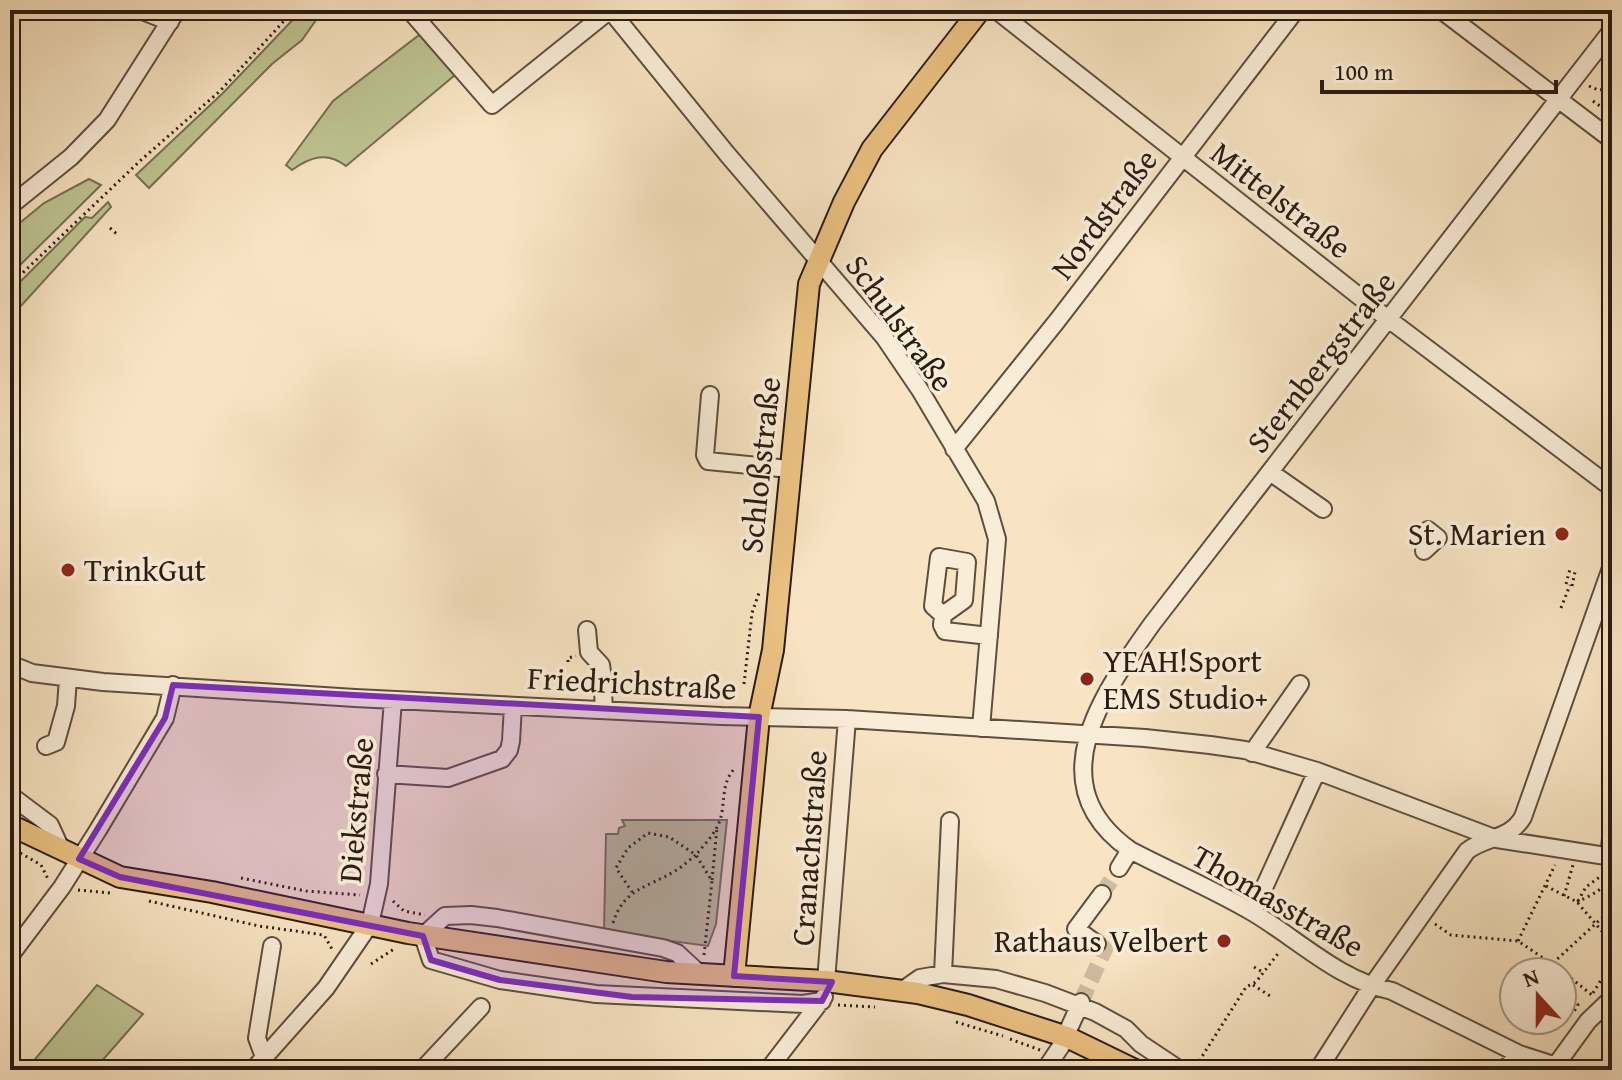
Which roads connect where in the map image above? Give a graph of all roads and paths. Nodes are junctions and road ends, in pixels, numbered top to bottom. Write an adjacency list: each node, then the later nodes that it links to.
1 (140, 10): 9 (street)
2 (294, 10): 22 (path)
3 (414, 10): 4 (street)
4 (610, 10): 21 (street, Schulstraße)
5 (980, 10): 21 (main road, Schloßstraße)
6 (996, 10): 17 (street, Mittelstraße)
7 (1296, 10): 17 (street, Nordstraße)
8 (1441, 10): 13 (street)
9 (173, 16): 18 (street)
10 (1612, 30): 13 (street, Sternbergstraße)
11 (1587, 85): 12 (path)
12 (1612, 89)
13 (1559, 99): 16 (street); 23 (street, Sternbergstraße)
14 (1593, 101): 15 (path)
15 (1612, 115)
16 (1612, 140)
17 (1182, 158): 23 (street, Mittelstraße); 25 (street, Nordstraße)
18 (10, 206)
19 (110, 228): 20 (path)
20 (118, 235)
21 (820, 261): 25 (street, Schulstraße); 26 (main road, Schloßstraße)
22 (10, 285)
23 (1390, 320): 27 (street, Sternbergstraße); 28 (street, Mittelstraße)
24 (710, 395): 26 (street)
25 (954, 449): 38 (street, Schulstraße)
26 (789, 469): 47 (main road, Schloßstraße)
27 (1270, 472): 29 (street); 50 (street, Sternbergstraße)
28 (1612, 488)
29 (1323, 509)
30 (1428, 530): 31 (street)
31 (1424, 551)
32 (1612, 565): 63 (street)
33 (1573, 570): 35 (path)
34 (761, 587): 41 (path)
35 (1561, 608)
36 (942, 620): 38 (street)
37 (587, 630): 46 (street)
38 (990, 630): 49 (street, Schulstraße)
39 (10, 664): 40 (street, Friedrichstraße)
40 (68, 678): 43 (street, Friedrichstraße); 51 (street)
41 (744, 684)
42 (1300, 684): 52 (street)
43 (173, 685): 44 (street, Friedrichstraße); 66 (street)
44 (393, 700): 45 (street, Friedrichstraße); 55 (street, Diekstraße)
45 (513, 706): 46 (street, Friedrichstraße); 55 (street)
46 (604, 710): 47 (street, Friedrichstraße)
47 (759, 717): 48 (street, Friedrichstraße); 112 (main road, Schloßstraße)
48 (847, 719): 49 (street, Friedrichstraße); 117 (street, Cranachstraße)
49 (981, 728): 50 (street, Friedrichstraße)
50 (1089, 736): 52 (street, Friedrichstraße); 65 (street, Thomasstraße)
51 (46, 746)
52 (1252, 753): 54 (street, Friedrichstraße)
53 (739, 765): 56 (path)
54 (1317, 771): 63 (street, Friedrichstraße); 87 (street)
55 (386, 774): 90 (street, Diekstraße)
56 (723, 791): 57 (path); 61 (path)
57 (734, 792)
58 (10, 795): 66 (street)
59 (950, 821): 111 (street)
60 (10, 825): 66 (main road)
61 (717, 828): 67 (path); 73 (path)
62 (1612, 830): 69 (street)
63 (1497, 839): 68 (street, Friedrichstraße); 88 (street)
64 (10, 847): 72 (path)
65 (1130, 850): 71 (street); 87 (street, Thomasstraße)
66 (70, 854): 90 (main road); 102 (street)
67 (696, 855): 73 (path); 77 (path); 77 (path)
68 (1558, 856): 70 (street, Friedrichstraße); 75 (path)
69 (1610, 856): 70 (street, Friedrichstraße)
70 (1576, 857): 82 (path)
71 (1119, 868)
72 (48, 879)
73 (712, 881): 106 (path)
74 (1611, 882): 85 (path); 85 (path)
75 (1546, 886): 82 (path); 95 (path)
76 (74, 890): 78 (path)
77 (632, 892): 94 (path)
78 (109, 893)
79 (334, 893): 81 (path)
80 (1102, 894): 97 (street)
81 (361, 895)
82 (1564, 896): 85 (path)
83 (139, 899): 101 (path)
84 (393, 901): 86 (path)
85 (1577, 902): 91 (path)
86 (404, 911)
87 (1253, 912): 115 (street, Thomasstraße)
88 (1422, 915): 95 (path); 115 (street)
89 (1604, 916): 91 (path)
90 (370, 924): 92 (main road); 130 (street)
91 (1595, 925): 93 (path); 104 (path)
92 (423, 936): 94 (street); 109 (main road); 120 (street)
93 (1610, 936): 96 (path)
94 (608, 938): 106 (street)
95 (1518, 941): 103 (path)
96 (1612, 943)
97 (1097, 944)
98 (272, 946): 130 (street)
99 (1282, 947): 110 (path)
100 (395, 948): 105 (path)
101 (333, 952)
102 (10, 956)
103 (1540, 956)
104 (1561, 956)
105 (371, 964)
106 (702, 965): 109 (main road); 112 (main road)
107 (1612, 965): 118 (path)
108 (1254, 967): 110 (path)
109 (666, 972): 120 (street)
110 (1264, 973): 114 (path)
111 (943, 974): 116 (street); 121 (street)
112 (734, 976): 117 (main road)
113 (1578, 982): 118 (path)
114 (1252, 984): 119 (path); 131 (path)
115 (1371, 987): 127 (street, Thomasstraße); 139 (street)
116 (903, 990): 117 (main road); 125 (main road)
117 (828, 992): 120 (street); 123 (path); 135 (street)
118 (1597, 995): 132 (street)
119 (1270, 996)
120 (632, 997)
121 (1080, 1004): 125 (street); 131 (street)
122 (481, 1007): 134 (street)
123 (879, 1007)
124 (948, 1019): 126 (path)
125 (1066, 1037): 136 (street); 137 (main road)
126 (1047, 1053)
127 (1519, 1054): 132 (street, Thomasstraße); 140 (street)
128 (1273, 1060): 138 (path)
129 (1612, 1062): 133 (path)
130 (258, 1064)
131 (1188, 1068)
132 (1563, 1068)
133 (1612, 1069)
134 (422, 1070)
135 (768, 1070)
136 (1045, 1070)
137 (1135, 1070)
138 (1273, 1070)
139 (1318, 1070)
140 (1504, 1070)

